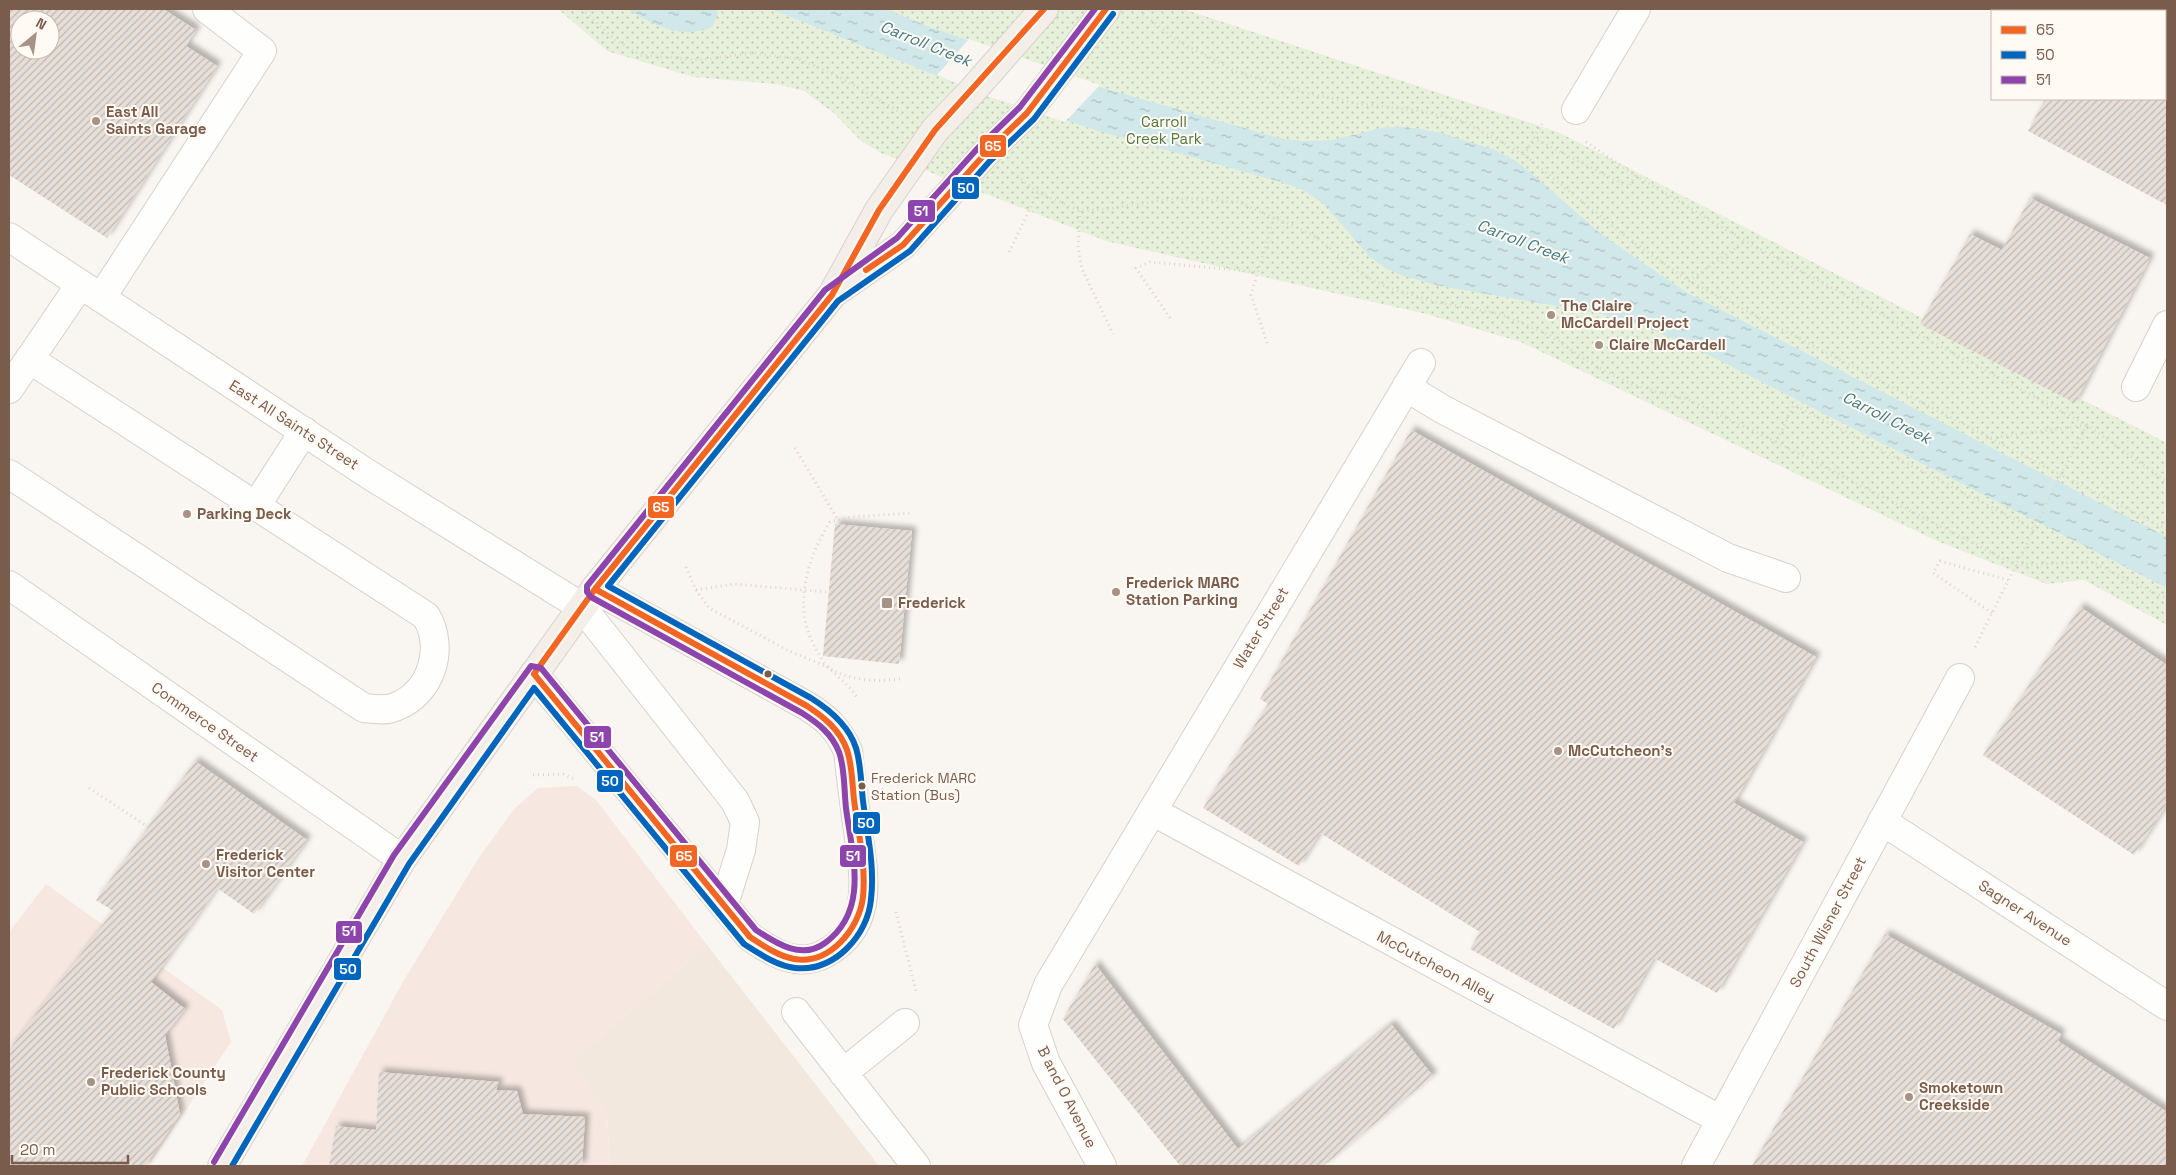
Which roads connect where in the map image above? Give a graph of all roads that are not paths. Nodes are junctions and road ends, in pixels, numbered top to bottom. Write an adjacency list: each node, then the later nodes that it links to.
1 (207, 9): 7 (street)
2 (1044, 9): 8 (main road)
3 (1106, 9): 8 (main road)
4 (1636, 9): 5 (street)
5 (1576, 110)
6 (9, 237): 7 (street, East All Saints Street)
7 (91, 292): 10 (street); 15 (street, East All Saints Street)
8 (832, 295): 20 (main road)
9 (2165, 334): 13 (street)
10 (29, 359): 14 (street); 17 (street)
11 (1421, 363): 12 (street, Water Street)
12 (1406, 387): 18 (street); 23 (street, Water Street)
13 (2136, 387)
14 (9, 389)
15 (304, 431): 17 (street); 20 (street, East All Saints Street)
16 (9, 474): 17 (street)
17 (256, 506)
18 (1786, 578)
19 (9, 585): 25 (street, Commerce Street)
20 (588, 598): 21 (main road); 27 (street); 27 (street, East All Saints Street)
21 (534, 674): 25 (main road); 27 (street, East All Saints Street)
22 (1960, 678): 24 (street, South Wisner Street)
23 (1152, 812): 26 (street, Water Street); 32 (street, McCutcheon Alley)
24 (1882, 821): 28 (street, Sagner Avenue); 32 (street, South Wisner Street)
25 (402, 859): 33 (main road)
26 (1102, 894): 35 (street, B and O Avenue)
27 (724, 904)
28 (2167, 1006)
29 (796, 1012): 31 (street)
30 (905, 1023): 31 (street)
31 (843, 1073): 34 (street)
32 (1721, 1120): 36 (street, South Wisner Street)
33 (222, 1166)
34 (916, 1166)
35 (1102, 1166)
36 (1696, 1166)

